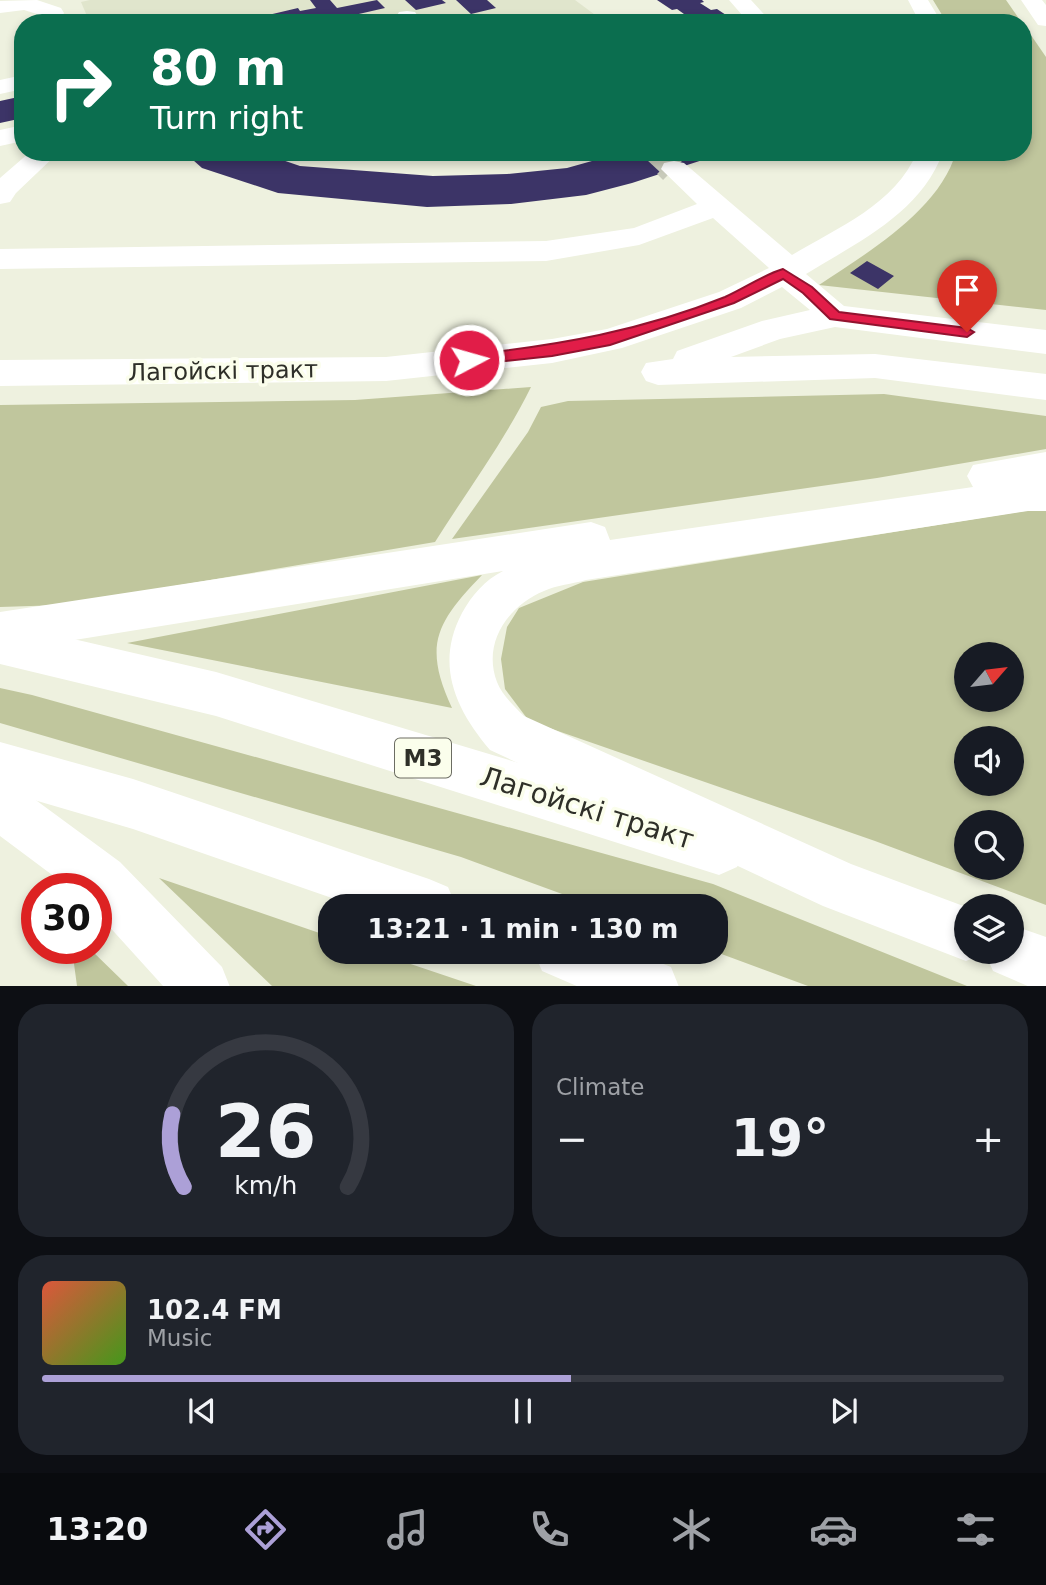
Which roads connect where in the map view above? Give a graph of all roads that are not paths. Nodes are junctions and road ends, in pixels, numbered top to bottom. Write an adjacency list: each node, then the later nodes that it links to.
1 (739, 0): 5 (main road)
2 (1031, 0): 6 (main road)
3 (0, 7): 4 (main road)
4 (53, 12)
5 (752, 14)
6 (1046, 20)
7 (36, 161): 10 (main road)
8 (926, 161): 13 (main road, Лагойскі тракт)
9 (674, 169): 11 (main road)
10 (0, 195)
11 (716, 207): 12 (main road); 13 (main road)
12 (0, 259)
13 (787, 271): 14 (main road); 16 (main road, Лагойскі тракт)
14 (835, 316): 15 (main road); 17 (main road)
15 (1046, 342)
16 (0, 373)
17 (1046, 387)
18 (1046, 467): 20 (main road)
19 (1046, 495): 24 (main road)
20 (0, 632)
21 (0, 643): 24 (main road, Лагойскі тракт / М3)
22 (0, 766): 25 (main road)
23 (0, 805): 30 (main road)
24 (842, 887): 26 (main road, Лагойскі тракт / М3)
25 (394, 894)
26 (954, 929)
27 (1024, 956): 29 (main road)
28 (593, 964): 31 (main road)
29 (1046, 965)
30 (202, 986)
31 (651, 986)

